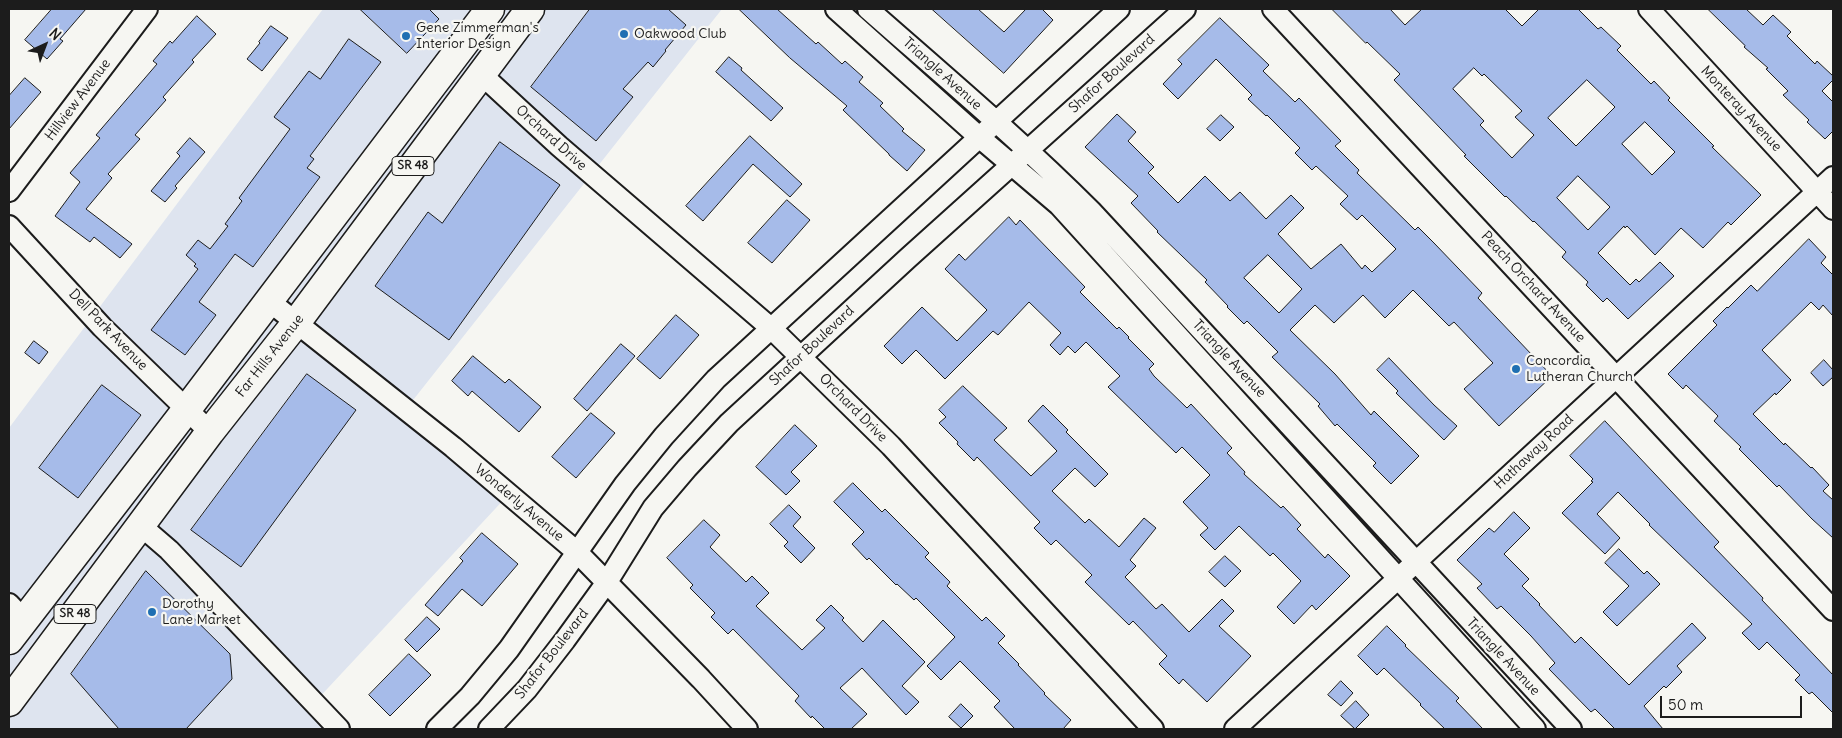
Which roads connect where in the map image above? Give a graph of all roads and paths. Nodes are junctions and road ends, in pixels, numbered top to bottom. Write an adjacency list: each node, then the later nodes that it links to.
1 (147, 9): 16 (street, Hillview Avenue)
2 (490, 9): 20 (main road, SR 48)
3 (530, 9): 10 (main road, Far Hills Avenue / SR 48)
4 (836, 9): 12 (street, Triangle Avenue)
5 (868, 9): 11 (street, Triangle Avenue)
6 (1119, 9): 11 (street)
7 (1185, 9): 13 (street, Shafor Boulevard)
8 (1273, 9): 26 (street, Peach Orchard Avenue)
9 (1649, 9): 17 (street, Monteray Avenue)
10 (481, 74): 21 (main road, Far Hills Avenue / SR 48); 22 (street, Orchard Drive)
11 (995, 122): 12 (street); 13 (street, Triangle Avenue)
12 (979, 137): 14 (street, Triangle Avenue); 22 (street)
13 (1029, 149): 14 (street, Shafor Boulevard); 23 (street, Triangle Avenue)
14 (1012, 164): 24 (street, Shafor Boulevard); 25 (street, Triangle Avenue)
15 (1833, 177): 17 (street, Hathaway Road)
16 (9, 191)
17 (1817, 192): 18 (street, Monteray Avenue); 26 (street, Hathaway Road)
18 (1833, 209)
19 (9, 226): 27 (street, Dell Park Avenue)
20 (269, 300): 21 (street, Wonderly Avenue); 27 (main road, SR 48)
21 (296, 323): 28 (main road, Far Hills Avenue / SR 48); 30 (street, Wonderly Avenue)
22 (772, 329): 24 (street, Orchard Drive); 30 (street)
23 (1218, 348): 25 (street); 31 (street, Triangle Avenue)
24 (800, 356): 33 (street, Shafor Boulevard); 41 (street, Orchard Drive)
25 (1202, 363): 32 (street, Triangle Avenue)
26 (1616, 377): 31 (street, Hathaway Road); 34 (street, Peach Orchard Avenue)
27 (187, 409): 28 (street, Dell Park Avenue); 35 (main road, SR 48)
28 (210, 432): 29 (main road, Far Hills Avenue / SR 48)
29 (140, 525): 36 (main road, Far Hills Avenue / SR 48); 37 (street)
30 (577, 552): 33 (street, Wonderly Avenue); 38 (street)
31 (1415, 561): 32 (street, Hathaway Road); 44 (street, Triangle Avenue)
32 (1396, 579): 42 (street, Hathaway Road); 43 (street, Triangle Avenue)
33 (607, 582): 39 (street, Shafor Boulevard); 40 (street, Wonderly Avenue)
34 (1833, 610)
35 (14, 621)
36 (9, 702)
37 (339, 729)
38 (436, 729)
39 (489, 729)
40 (747, 729)
41 (1153, 729)
42 (1235, 729)
43 (1535, 729)
44 (1571, 729)

